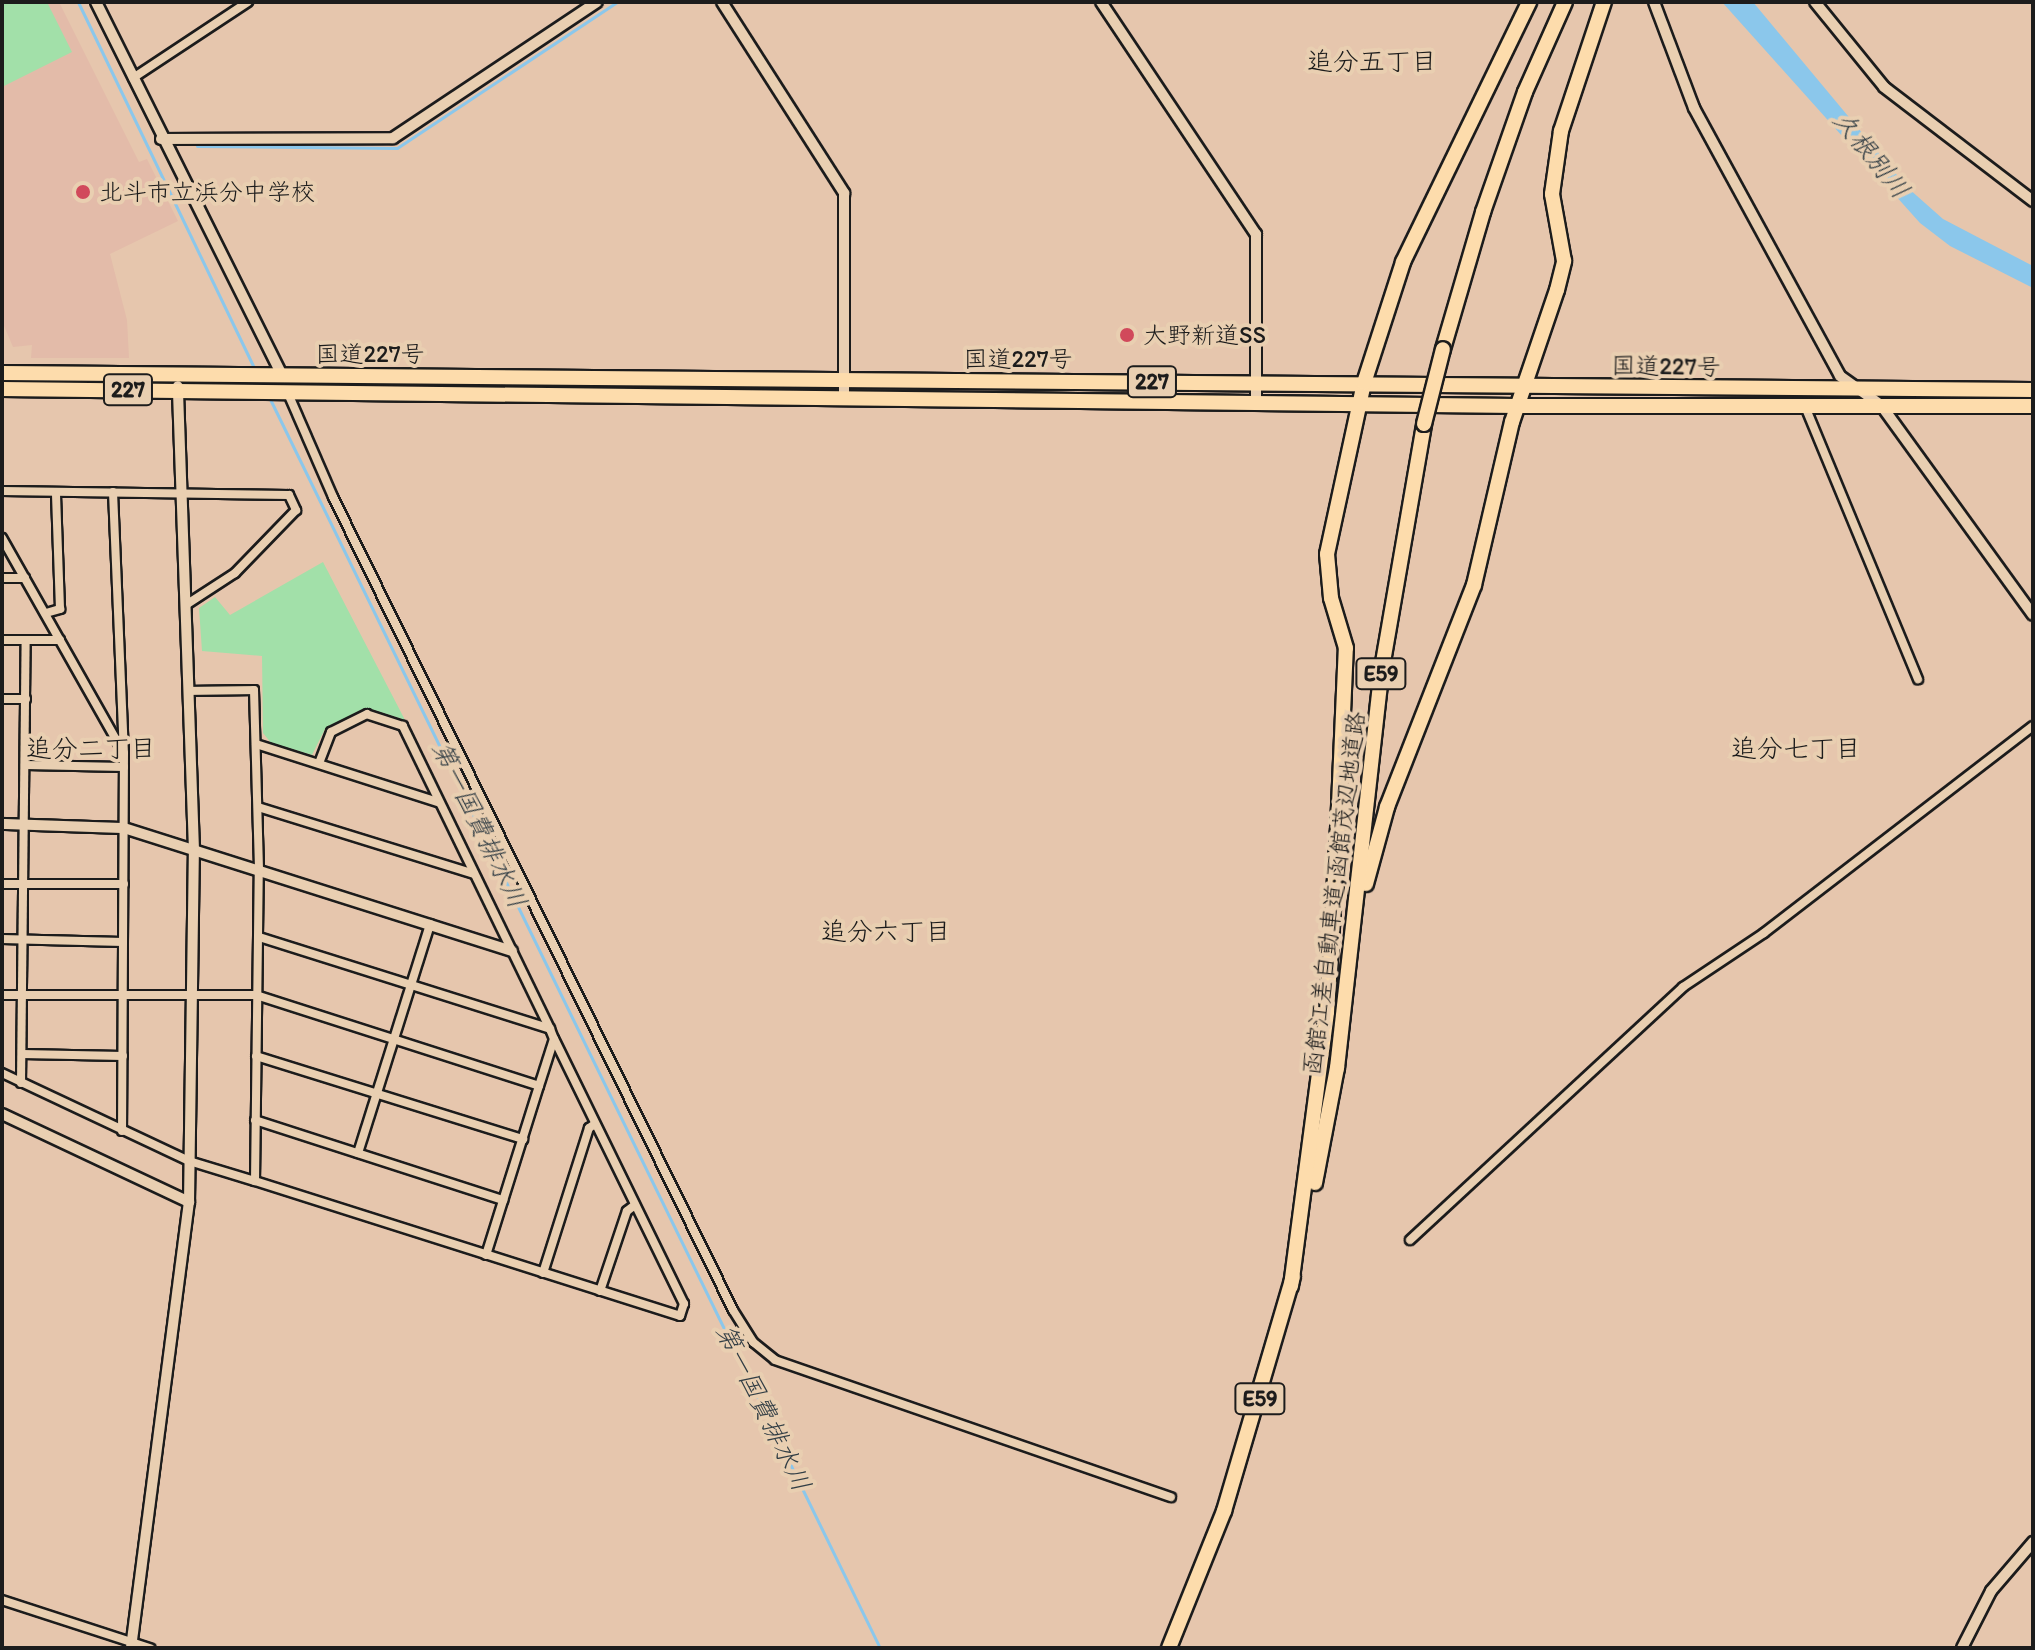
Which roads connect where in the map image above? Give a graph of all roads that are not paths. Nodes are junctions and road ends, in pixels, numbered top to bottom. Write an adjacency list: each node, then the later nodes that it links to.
1 (96, 2): 11 (street)
2 (248, 2): 11 (street)
3 (597, 2): 12 (street)
4 (722, 2): 20 (street)
5 (1101, 2): 17 (street)
6 (1529, 2): 18 (highway)
7 (1565, 2): 67 (highway, 函館江差自動車道;函館茂辺地道路 / E59, bridge)
8 (1604, 2): 19 (highway)
9 (1654, 2): 23 (street)
10 (1815, 2): 13 (street)
11 (133, 78): 12 (street)
12 (161, 139): 16 (street)
13 (2033, 201)
14 (2, 373): 15 (highway, 国道227号 / 227)
15 (179, 374): 16 (highway, 国道227号 / 227); 22 (street)
16 (276, 376): 20 (highway, 国道227号 / 227); 25 (street)
17 (1257, 382): 18 (highway, 国道227号 / 227); 20 (highway, 国道227号 / 227); 26 (street)
18 (1364, 383): 19 (highway, 国道227号 / 227); 27 (highway)
19 (1523, 386): 23 (highway, 国道227号 / 227); 30 (highway)
20 (844, 387): 25 (highway, 国道227号 / 227); 26 (highway, 国道227号 / 227)
21 (2, 389): 22 (highway, 国道227号 / 227)
22 (178, 390): 25 (highway, 国道227号 / 227); 35 (street)
23 (1854, 390): 24 (highway, 国道227号 / 227); 29 (street)
24 (2033, 390)
25 (282, 391): 105 (street)
26 (1256, 400): 27 (highway, 国道227号 / 227)
27 (1360, 400): 30 (highway, 国道227号 / 227); 96 (highway)
28 (1804, 404): 29 (highway, 国道227号 / 227); 30 (highway, 国道227号 / 227); 45 (street)
29 (1881, 405): 31 (highway, 国道227号 / 227); 41 (street)
30 (1517, 406): 67 (highway)
31 (2033, 406)
32 (2, 491): 34 (street)
33 (113, 492): 34 (street); 35 (street); 51 (street)
34 (56, 493): 40 (street)
35 (182, 493): 39 (street); 39 (street)
36 (2, 538): 38 (street)
37 (2, 578): 38 (street)
38 (25, 578): 40 (street)
39 (186, 605): 46 (street)
40 (46, 613): 43 (street)
41 (2033, 615)
42 (2, 640): 44 (street)
43 (60, 640): 44 (street); 51 (street)
44 (26, 641): 48 (street)
45 (1918, 679)
46 (188, 691): 50 (street); 60 (street)
47 (2, 699): 48 (street)
48 (26, 699): 53 (street)
49 (2033, 726): 101 (street)
50 (256, 744): 52 (street); 56 (street)
51 (124, 753): 54 (street)
52 (319, 763): 55 (street); 55 (street)
53 (26, 765): 54 (street); 58 (street)
54 (124, 767): 59 (street)
55 (438, 802): 62 (street)
56 (258, 807): 61 (street); 62 (street)
57 (2, 824): 58 (street)
58 (24, 825): 59 (street); 64 (street)
59 (124, 828): 60 (street); 65 (street)
60 (194, 850): 61 (street); 76 (street)
61 (259, 869): 66 (street); 68 (street)
62 (474, 874): 72 (street)
63 (2, 884): 64 (street)
64 (23, 884): 65 (street); 70 (street)
65 (124, 884): 71 (street)
66 (430, 924): 72 (street); 73 (street)
67 (1353, 926): 96 (highway, 函館江差自動車道;函館茂辺地道路 / E59)
68 (259, 937): 73 (street); 77 (street)
69 (2, 939): 70 (street)
70 (23, 939): 71 (street); 75 (street)
71 (123, 942): 78 (street)
72 (512, 951): 79 (street)
73 (410, 985): 79 (street); 80 (street)
74 (2, 995): 75 (street)
75 (22, 995): 78 (street); 82 (street)
76 (191, 995): 77 (street); 78 (street); 95 (street)
77 (256, 995): 80 (street); 84 (street)
78 (122, 997): 83 (street)
79 (550, 1029): 81 (street)
80 (393, 1039): 87 (street); 88 (street)
81 (554, 1039): 87 (street); 91 (street)
82 (22, 1054): 83 (street); 86 (street)
83 (123, 1056): 92 (street)
84 (256, 1056): 88 (street); 90 (street)
85 (2, 1073): 86 (street)
86 (21, 1083): 92 (street)
87 (539, 1086): 93 (street)
88 (377, 1094): 93 (street); 94 (street)
89 (2, 1114): 99 (street)
90 (255, 1120): 94 (street); 97 (street)
91 (595, 1124): 100 (street); 103 (street)
92 (122, 1131): 95 (street)
93 (523, 1139): 98 (street)
94 (358, 1153): 98 (street)
95 (189, 1161): 97 (street); 99 (street)
96 (1315, 1164): 110 (highway, 函館江差自動車道;函館茂辺地道路 / E59)
97 (255, 1181): 102 (street)
98 (503, 1200): 102 (street)
99 (189, 1202): 108 (street)
100 (635, 1205): 104 (street); 104 (street)
101 (1410, 1240)
102 (486, 1255): 103 (street)
103 (543, 1273): 104 (street)
104 (600, 1291)
105 (1171, 1497)
106 (2033, 1542): 111 (street)
107 (2, 1600): 108 (street)
108 (131, 1645): 109 (street)
109 (150, 1648)
110 (1169, 1648)
111 (1962, 1648)

